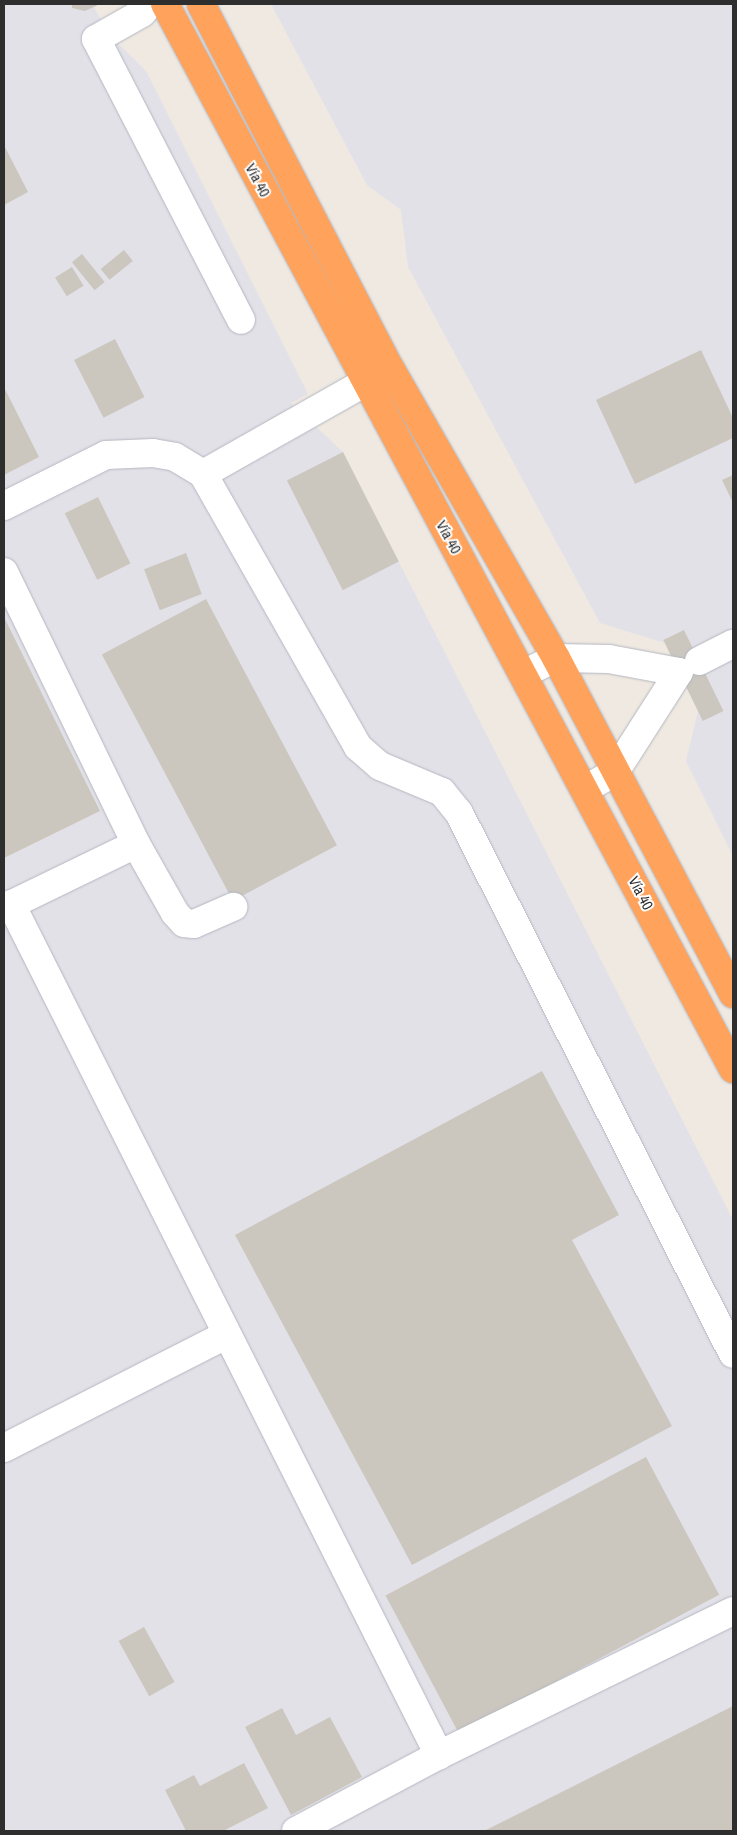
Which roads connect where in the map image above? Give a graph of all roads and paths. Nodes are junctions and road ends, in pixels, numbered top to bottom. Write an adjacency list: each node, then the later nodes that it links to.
1 (150, 4): 4 (street)
2 (165, 4): 6 (highway, Vía 40)
3 (201, 4): 5 (highway, Vía 40)
4 (241, 320)
5 (390, 368): 6 (street); 11 (highway, Vía 40)
6 (364, 382): 7 (street); 13 (highway, Vía 40)
7 (204, 474): 8 (street); 22 (street)
8 (4, 506)
9 (4, 572): 16 (street)
10 (733, 644): 12 (street)
11 (556, 658): 13 (street); 14 (highway, Vía 40); 14 (street)
12 (699, 661)
13 (523, 674): 15 (highway, Vía 40)
14 (615, 772): 15 (street); 19 (highway, Vía 40)
15 (585, 789): 20 (highway, Vía 40)
16 (136, 844): 17 (street); 18 (street)
17 (8, 906): 21 (street)
18 (233, 908)
19 (733, 994)
20 (733, 1069)
21 (226, 1336): 23 (street); 25 (street)
22 (733, 1354)
23 (4, 1448)
24 (733, 1611): 25 (street)
25 (439, 1755): 26 (street)
26 (296, 1831)

